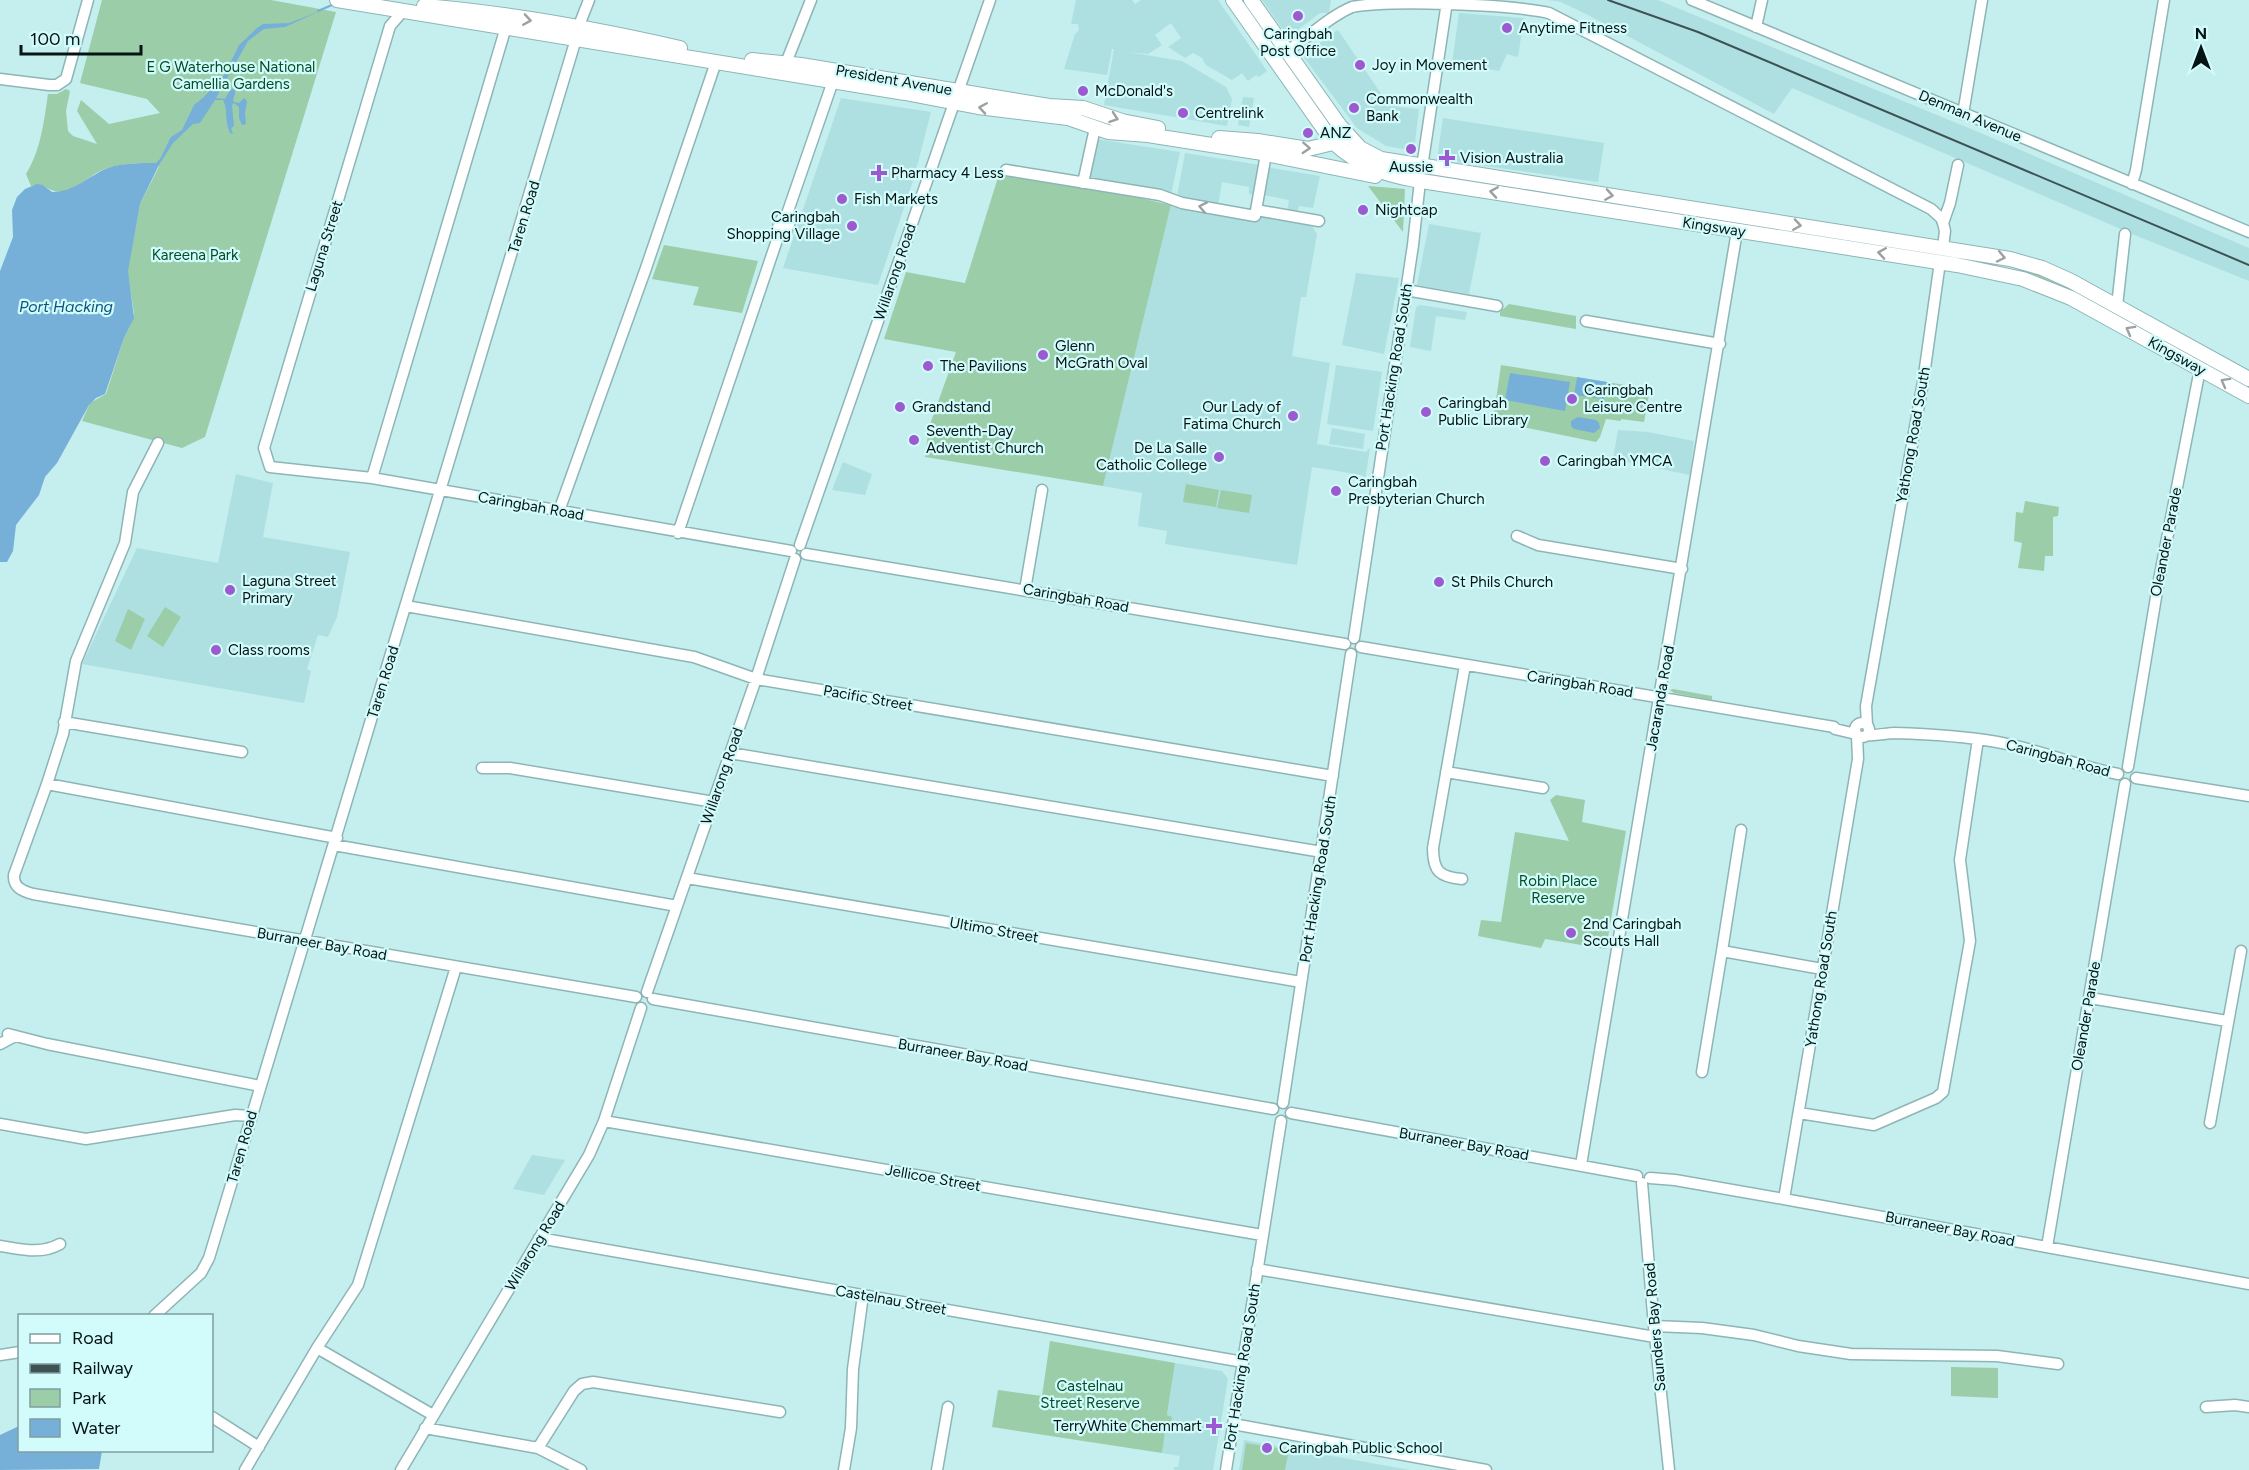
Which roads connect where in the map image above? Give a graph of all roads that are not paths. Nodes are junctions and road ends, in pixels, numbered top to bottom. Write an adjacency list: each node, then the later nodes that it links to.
1 (88, 0): 25 (street)
2 (337, 0): 13 (main road, President Avenue)
3 (589, 0): 19 (street, Taren Road)
4 (811, 0): 23 (street)
5 (990, 0): 26 (street, Willarong Road)
6 (1233, 0): 21 (main road, Kingsway)
7 (1251, 0): 20 (main road, Kingsway)
8 (1692, 0): 18 (street, Denman Avenue)
9 (1762, 0): 18 (street)
10 (1982, 0): 28 (street)
11 (2164, 0): 38 (street)
12 (1447, 2): 20 (street); 34 (street); 42 (street)
13 (384, 3): 14 (main road, President Avenue); 15 (main road, President Avenue); 16 (street)
14 (449, 8): 15 (main road, President Avenue); 17 (main road, President Avenue); 19 (main road, President Avenue, one-way to 19)
15 (403, 11): 16 (street, Laguna Street)
16 (390, 26): 58 (street, Laguna Street)
17 (506, 27): 19 (main road, President Avenue); 59 (street)
18 (1756, 27): 28 (street, Denman Avenue)
19 (577, 34): 22 (main road, President Avenue); 23 (main road, President Avenue); 60 (street, Taren Road)
20 (1287, 51): 21 (main road); 30 (main road, Kingsway)
21 (1275, 59): 30 (main road, Kingsway)
22 (716, 62): 23 (main road, President Avenue); 62 (street)
23 (784, 68): 24 (main road, President Avenue)
24 (835, 76): 26 (main road, President Avenue); 63 (street)
25 (0, 79)
26 (956, 97): 27 (main road, President Avenue); 29 (main road, President Avenue, one-way to 26); 65 (street, Willarong Road)
27 (1057, 107): 29 (main road); 31 (main road, President Avenue, one-way to 31)
28 (1963, 114): 38 (street, Denman Avenue)
29 (1095, 128): 31 (main road, President Avenue); 37 (street)
30 (1343, 144): 31 (main road, President Avenue, one-way to 30); 32 (main road); 34 (main road, Kingsway); 36 (main road, Kingsway)
31 (1267, 148): 32 (main road, President Avenue); 39 (street)
32 (1312, 163): 36 (main road, President Avenue)
33 (1958, 165): 42 (street, Yathong Road South)
34 (1422, 166): 36 (main road, Port Hacking Road South); 40 (main road, Kingsway, one-way to 40)
35 (1006, 170): 37 (street)
36 (1418, 181): 43 (main road, Kingsway, one-way to 36); 48 (street, Port Hacking Road South)
37 (1083, 183): 39 (street, one-way to 37)
38 (2132, 184): 44 (street, Denman Avenue)
39 (1256, 210): 41 (street)
40 (1739, 216): 43 (main road); 46 (main road, Kingsway, one-way to 46)
41 (1319, 221)
42 (1943, 223): 46 (street, Yathong Road South)
43 (1737, 231): 47 (main road, Kingsway, one-way to 43); 52 (street, Jacaranda Road)
44 (2249, 232)
45 (2125, 234): 50 (street)
46 (1943, 247): 47 (main road, Yathong Road South); 50 (main road, Kingsway, one-way to 50)
47 (1940, 262): 54 (main road, Kingsway, one-way to 47); 74 (street, Yathong Road South)
48 (1406, 290): 49 (street); 69 (street, Port Hacking Road South)
49 (1497, 306)
50 (2117, 306): 53 (main road, Kingsway)
51 (1586, 321): 52 (street)
52 (1720, 344): 66 (street, Jacaranda Road)
53 (2206, 355): 54 (main road, Oleander Parade); 55 (main road, Kingsway)
54 (2200, 369): 56 (main road, Kingsway, one-way to 54); 78 (street, Oleander Parade)
55 (2249, 379)
56 (2249, 396)
57 (158, 443): 73 (street)
58 (270, 467): 59 (street, Caringbah Road)
59 (372, 478): 60 (street, Caringbah Road)
60 (439, 490): 62 (street, Caringbah Road); 68 (street, Taren Road)
61 (1042, 490): 67 (street)
62 (559, 511): 63 (street, Caringbah Road)
63 (678, 533): 65 (street, Caringbah Road)
64 (1517, 536): 66 (street)
65 (798, 552): 67 (street, Caringbah Road); 71 (street, Willarong Road)
66 (1682, 569): 72 (street, Jacaranda Road)
67 (1025, 590): 69 (street, Caringbah Road)
68 (406, 606): 71 (street, Pacific Street); 90 (street, Taren Road)
69 (1353, 643): 70 (street, Caringbah Road); 82 (street, Port Hacking Road South)
70 (1465, 665): 72 (street, Caringbah Road); 80 (street)
71 (756, 679): 77 (street, Willarong Road); 82 (street, Pacific Street)
72 (1660, 697): 74 (street, Caringbah Road); 118 (street, Jacaranda Road)
73 (64, 722): 76 (street); 84 (street)
74 (1862, 730): 75 (street, Caringbah Road); 99 (street, Yathong Road South)
75 (1978, 739): 81 (street, Caringbah Road); 112 (street)
76 (242, 752)
77 (730, 753): 88 (street, Willarong Road); 91 (street)
78 (2128, 767): 81 (street); 83 (street)
79 (482, 768): 88 (street)
80 (1446, 772): 86 (street); 93 (street)
81 (2118, 774): 85 (street)
82 (1333, 776): 91 (street, Port Hacking Road South)
83 (2136, 778): 85 (street); 87 (street)
84 (47, 784): 90 (street); 95 (street, Burraneer Bay Road)
85 (2125, 784): 103 (street, Oleander Parade)
86 (1543, 788)
87 (2249, 796)
88 (714, 802): 92 (street, Willarong Road)
89 (1742, 830): 96 (street)
90 (336, 842): 94 (street); 95 (street, Taren Road)
91 (1322, 852): 100 (street, Port Hacking Road South)
92 (687, 878): 94 (street, Willarong Road); 100 (street, Ultimo Street)
93 (1462, 879)
94 (677, 906): 101 (street, Willarong Road)
95 (305, 941): 98 (street, Burraneer Bay Road); 108 (street, Taren Road)
96 (1722, 951): 99 (street); 107 (street)
97 (2241, 951): 105 (street)
98 (456, 967): 102 (street, Burraneer Bay Road); 131 (street)
99 (1822, 969): 112 (street, Yathong Road South)
100 (1301, 982): 109 (street, Port Hacking Road South)
101 (650, 995): 102 (street); 104 (street); 110 (street, Burraneer Bay Road)
102 (636, 997): 104 (street)
103 (2090, 998): 105 (street); 125 (street, Oleander Parade)
104 (641, 1008): 114 (street, Willarong Road)
105 (2227, 1021): 116 (street)
106 (0, 1044): 108 (street)
107 (1702, 1072)
108 (260, 1086): 113 (street, Taren Road)
109 (1283, 1103): 110 (street); 111 (street)
110 (1273, 1109): 115 (street)
111 (1291, 1113): 115 (street); 118 (street, Burraneer Bay Road)
112 (1799, 1113): 120 (street, Yathong Road South)
113 (251, 1116): 117 (street); 129 (street, Taren Road)
114 (604, 1121): 121 (street, Jellicoe Street); 122 (street, Willarong Road)
115 (1281, 1121): 121 (street, Port Hacking Road South)
116 (2210, 1123)
117 (0, 1124)
118 (1581, 1165): 119 (street, Burraneer Bay Road)
119 (1643, 1179): 120 (street, Burraneer Bay Road); 130 (street, Saunders Bay Road)
120 (1784, 1199): 125 (street, Burraneer Bay Road)
121 (1262, 1235): 126 (street, Port Hacking Road South)
122 (539, 1238): 128 (street, Castelnau Street); 140 (street, Willarong Road)
123 (60, 1244): 124 (street)
124 (0, 1246)
125 (2047, 1247): 127 (street, Burraneer Bay Road)
126 (1257, 1269): 130 (street); 134 (street, Port Hacking Road South)
127 (2249, 1284)
128 (863, 1295): 134 (street, Castelnau Street); 150 (street)
129 (155, 1314)
130 (1654, 1332): 135 (street); 154 (street, Saunders Bay Road)
131 (317, 1348): 140 (street); 144 (street)
132 (18, 1352): 133 (street)
133 (0, 1355)
134 (1243, 1362): 142 (street, Port Hacking Road South)
135 (2058, 1364)
136 (948, 1407): 151 (street)
137 (2206, 1407): 138 (street)
138 (2249, 1407)
139 (780, 1412): 145 (street)
140 (433, 1415): 143 (street, Willarong Road)
141 (213, 1418): 144 (street)
142 (1233, 1424): 152 (street, Port Hacking Road South); 153 (street)
143 (425, 1428): 145 (street); 148 (street, Willarong Road)
144 (260, 1447): 147 (street)
145 (538, 1448): 146 (street)
146 (562, 1466): 149 (street)
147 (245, 1470)
148 (401, 1470)
149 (581, 1470)
150 (844, 1470)
151 (937, 1470)
152 (1226, 1470)
153 (1486, 1470)
154 (1669, 1470)

